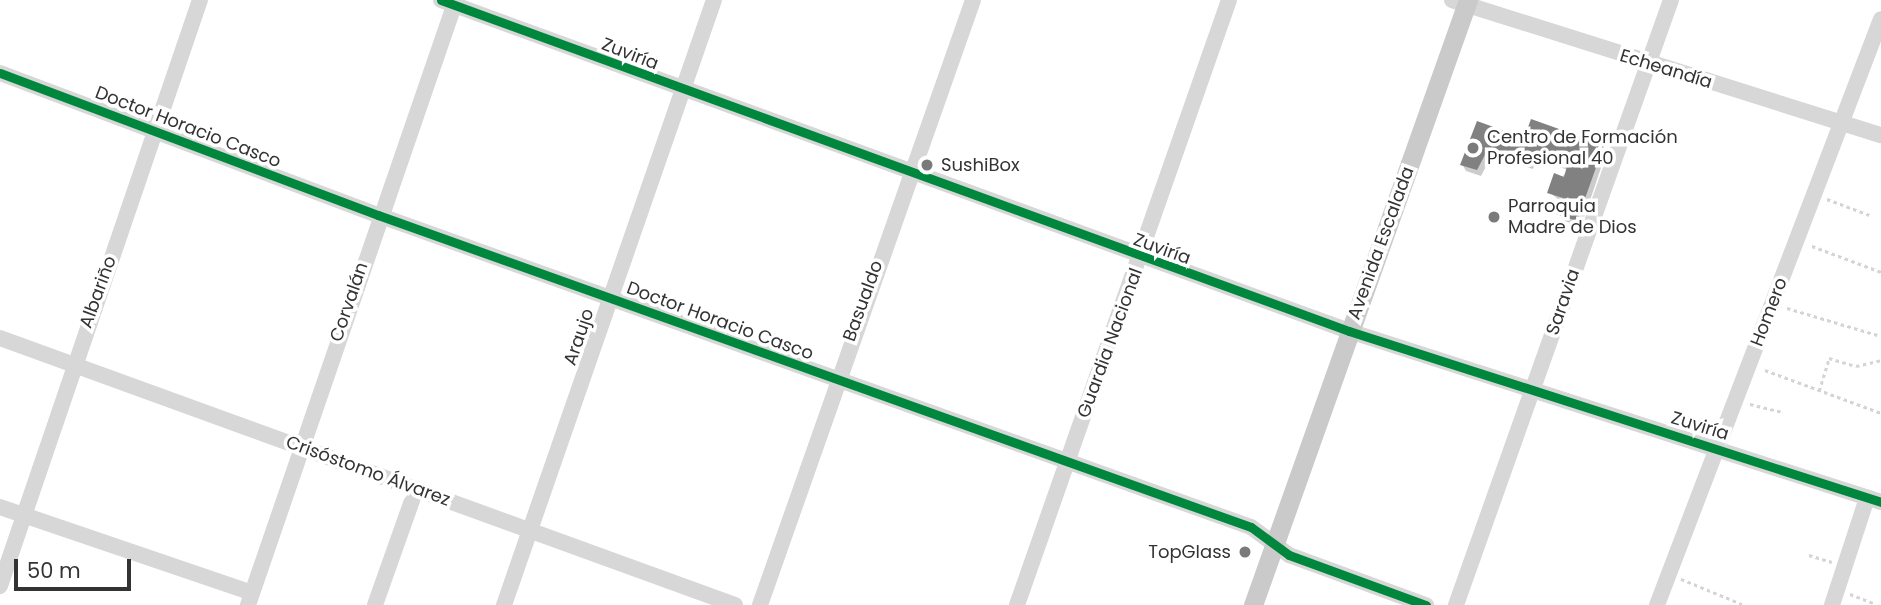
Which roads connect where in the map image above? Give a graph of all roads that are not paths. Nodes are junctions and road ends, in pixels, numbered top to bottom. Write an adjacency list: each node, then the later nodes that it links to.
1 (200, 0): 13 (street, Albariño)
2 (714, 0): 11 (street, Araujo)
3 (973, 0): 15 (street, Basualdo)
4 (1229, 0): 17 (street, Guardia Nacional)
5 (1671, 0): 9 (street, Saravia)
6 (450, 1): 11 (street, Zuviría); 16 (street, Corvalán)
7 (1462, 2): 9 (street, Echeandía); 19 (main road, Avenida Escalada)
8 (1881, 19): 12 (street, Homero)
9 (1647, 64): 12 (street, Echeandía); 23 (street, Saravia)
10 (0, 73): 13 (street, Doctor Horacio Casco)
11 (682, 91): 15 (street, Zuviría); 18 (street, Araujo)
12 (1842, 123): 14 (street, Echeandía); 25 (street, Homero)
13 (155, 132): 16 (street, Doctor Horacio Casco); 21 (street, Albariño)
14 (1881, 135)
15 (909, 172): 17 (street, Zuviría); 22 (street, Basualdo)
16 (378, 215): 18 (street, Doctor Horacio Casco); 24 (street, Corvalán)
17 (1141, 258): 19 (street, Zuviría); 26 (street, Guardia Nacional)
18 (609, 299): 22 (street, Doctor Horacio Casco); 31 (street, Araujo)
19 (1349, 331): 23 (street, Zuviría); 32 (main road, Avenida Escalada)
20 (0, 338): 21 (street, Crisóstomo Álvarez)
21 (72, 366): 24 (street, Crisóstomo Álvarez); 30 (street, Albariño)
22 (836, 379): 26 (street, Doctor Horacio Casco); 39 (street, Basualdo)
23 (1532, 391): 25 (street, Zuviría); 43 (street, Saravia)
24 (300, 446): 27 (street, Crisóstomo Álvarez); 35 (street, Corvalán)
25 (1717, 447): 28 (street, Zuviría); 44 (street, Homero)
26 (1068, 461): 32 (street, Doctor Horacio Casco); 40 (street, Guardia Nacional)
27 (415, 489): 31 (street, Crisóstomo Álvarez); 36 (street)
28 (1874, 500): 34 (street)
29 (0, 507): 30 (street)
30 (23, 516): 33 (street, Albariño); 35 (street)
31 (530, 528): 37 (street, Araujo); 38 (street, Crisóstomo Álvarez)
32 (1274, 544): 41 (main road, Avenida Escalada); 42 (street, Doctor Horacio Casco)
33 (0, 586)
34 (1835, 597)
35 (250, 599)
36 (375, 605)
37 (504, 605)
38 (735, 605)
39 (760, 605)
40 (1017, 605)
41 (1253, 605)
42 (1426, 605)
43 (1456, 605)
44 (1657, 605)

